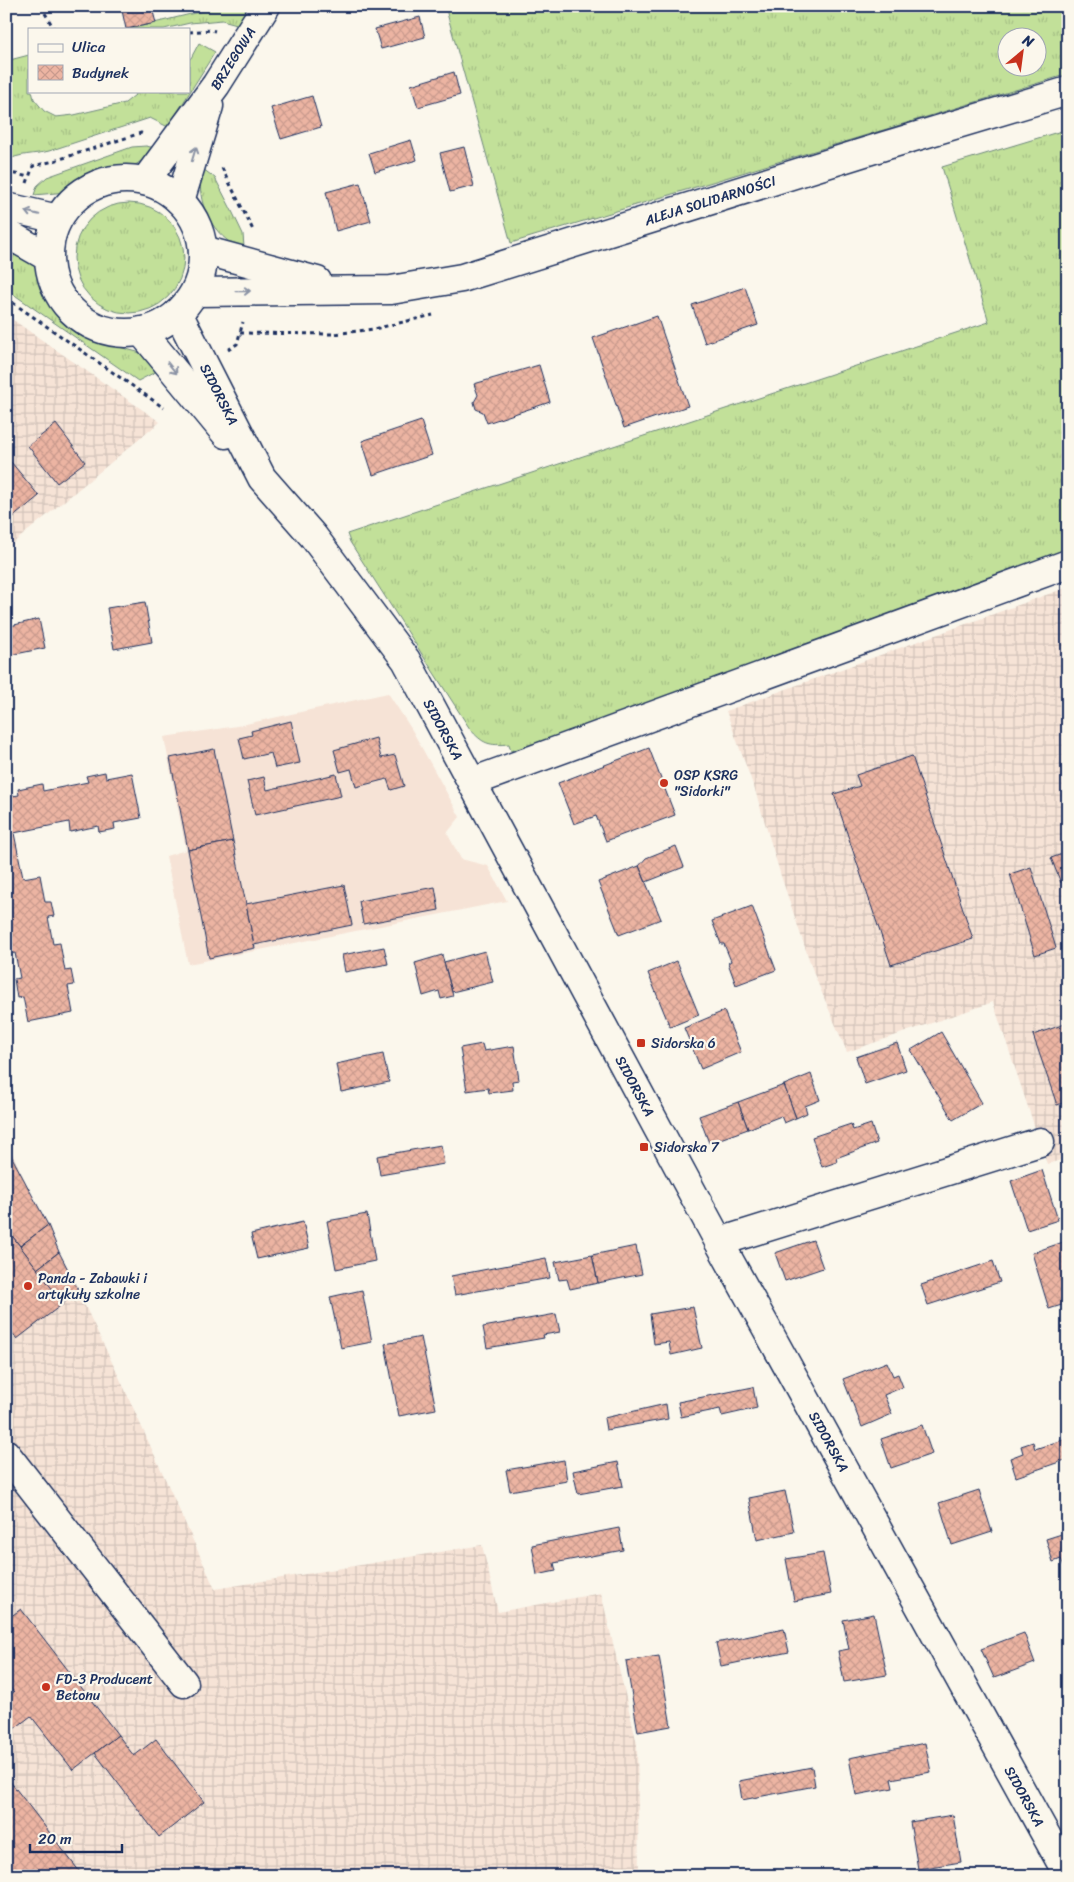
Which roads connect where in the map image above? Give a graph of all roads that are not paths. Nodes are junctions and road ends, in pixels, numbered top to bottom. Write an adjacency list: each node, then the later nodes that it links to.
1 (266, 6): 2 (street, BRZEGOWA)
2 (216, 85): 4 (street, BRZEGOWA); 5 (street, one-way to 2)
3 (1068, 91): 11 (street, ALEJA SOLIDARNOŚCI)
4 (145, 181): 5 (street); 7 (street)
5 (180, 201): 9 (street)
6 (6, 206): 7 (street, one-way to 6)
7 (58, 219): 10 (street)
8 (6, 233): 10 (street)
9 (203, 250): 11 (street); 12 (street)
10 (48, 256): 13 (street)
11 (348, 290): 12 (street, one-way to 11)
12 (186, 303): 13 (street); 14 (street, SIDORSKA)
13 (141, 331): 14 (street, one-way to 14)
14 (262, 478): 16 (street, SIDORSKA)
15 (1068, 564): 16 (street)
16 (472, 782): 18 (street, SIDORSKA)
17 (1040, 1142): 18 (street)
18 (719, 1242): 21 (street, SIDORSKA)
19 (6, 1454): 20 (street)
20 (184, 1683)
21 (1068, 1875)

